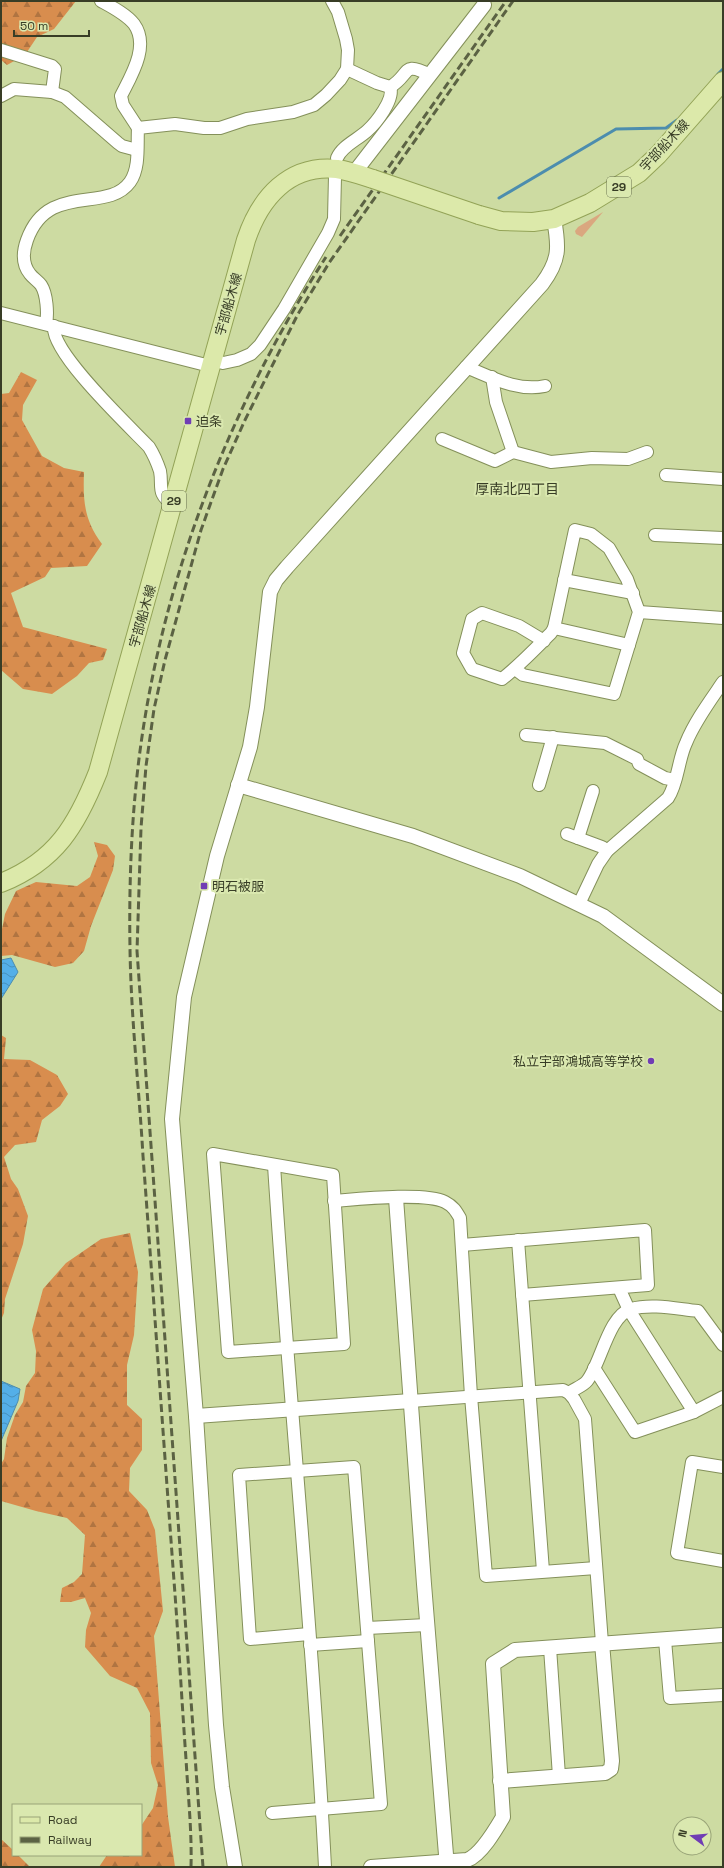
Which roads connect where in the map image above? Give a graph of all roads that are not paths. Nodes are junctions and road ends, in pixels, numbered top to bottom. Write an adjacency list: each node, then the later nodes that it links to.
1 (101, 1): 11 (street)
2 (332, 1): 5 (street)
3 (486, 3): 6 (street)
4 (1, 50): 9 (street)
5 (347, 69): 7 (street); 11 (street)
6 (430, 75): 7 (street); 14 (street)
7 (390, 87): 13 (street)
8 (721, 89): 16 (main road, 宇部船木線 / 29)
9 (52, 92): 10 (street); 12 (street)
10 (1, 96)
11 (138, 128): 12 (street)
12 (137, 150): 18 (street)
13 (337, 158)
14 (354, 173): 16 (main road, 宇部船木線 / 29, bridge); 19 (main road, 宇部船木線 / 29)
15 (334, 176): 19 (street)
16 (554, 219): 20 (street)
17 (1, 312): 18 (street)
18 (50, 325): 19 (street); 28 (street)
19 (211, 363): 28 (main road, 宇部船木線 / 29)
20 (466, 367): 21 (street); 43 (street)
21 (492, 377): 22 (street); 24 (street)
22 (545, 386)
23 (442, 439): 24 (street)
24 (513, 452): 25 (street)
25 (647, 452)
26 (666, 475): 27 (street)
27 (723, 479)
28 (173, 504): 47 (main road, 宇部船木線 / 29)
29 (655, 535): 30 (street)
30 (723, 538)
31 (564, 580): 32 (street); 32 (street); 35 (street)
32 (632, 593): 33 (street)
33 (639, 612): 34 (street); 37 (street)
34 (723, 618)
35 (554, 628): 36 (street); 37 (street)
36 (544, 640): 38 (street); 38 (street)
37 (629, 645): 38 (street)
38 (515, 668)
39 (723, 682): 42 (street)
40 (526, 735): 41 (street)
41 (553, 737): 42 (street); 44 (street)
42 (674, 780): 46 (street)
43 (238, 785): 48 (street); 68 (street)
44 (539, 785)
45 (593, 791): 46 (street)
46 (607, 851): 48 (street)
47 (1, 883)
48 (579, 904): 49 (street)
49 (723, 1004)
50 (274, 1165): 52 (street); 59 (street); 59 (street)
51 (396, 1198): 52 (street); 54 (street); 65 (street)
52 (334, 1200): 59 (street)
53 (518, 1240): 54 (street); 55 (street); 56 (street)
54 (462, 1244): 63 (street)
55 (619, 1288): 56 (street); 57 (street)
56 (522, 1295): 61 (street)
57 (630, 1310): 58 (street); 60 (street); 67 (street)
58 (723, 1345)
59 (286, 1348): 66 (street)
60 (594, 1368): 62 (street); 67 (street)
61 (529, 1392): 62 (street); 63 (street); 73 (street)
62 (569, 1393): 72 (street)
63 (471, 1396): 65 (street); 73 (street)
64 (723, 1397): 67 (street)
65 (411, 1401): 66 (street); 74 (street)
66 (292, 1409): 68 (street); 70 (street)
67 (694, 1412)
68 (196, 1416): 88 (street)
69 (723, 1467): 71 (street)
70 (297, 1470): 75 (street); 77 (street); 77 (street)
71 (723, 1561)
72 (596, 1568): 73 (street); 80 (street)
73 (543, 1571)
74 (427, 1625): 75 (street); 87 (street)
75 (367, 1628): 79 (street)
76 (723, 1635): 78 (street)
77 (310, 1640): 79 (street); 85 (street)
78 (665, 1640): 80 (street); 82 (street)
79 (368, 1641): 85 (street)
80 (602, 1643): 81 (street); 83 (street)
81 (550, 1648): 83 (street); 84 (street)
82 (723, 1694)
83 (559, 1776): 84 (street)
84 (500, 1781): 87 (street)
85 (322, 1810): 86 (street); 89 (street)
86 (272, 1813)
87 (447, 1865): 90 (street)
88 (236, 1867)
89 (325, 1867)
90 (371, 1867)

